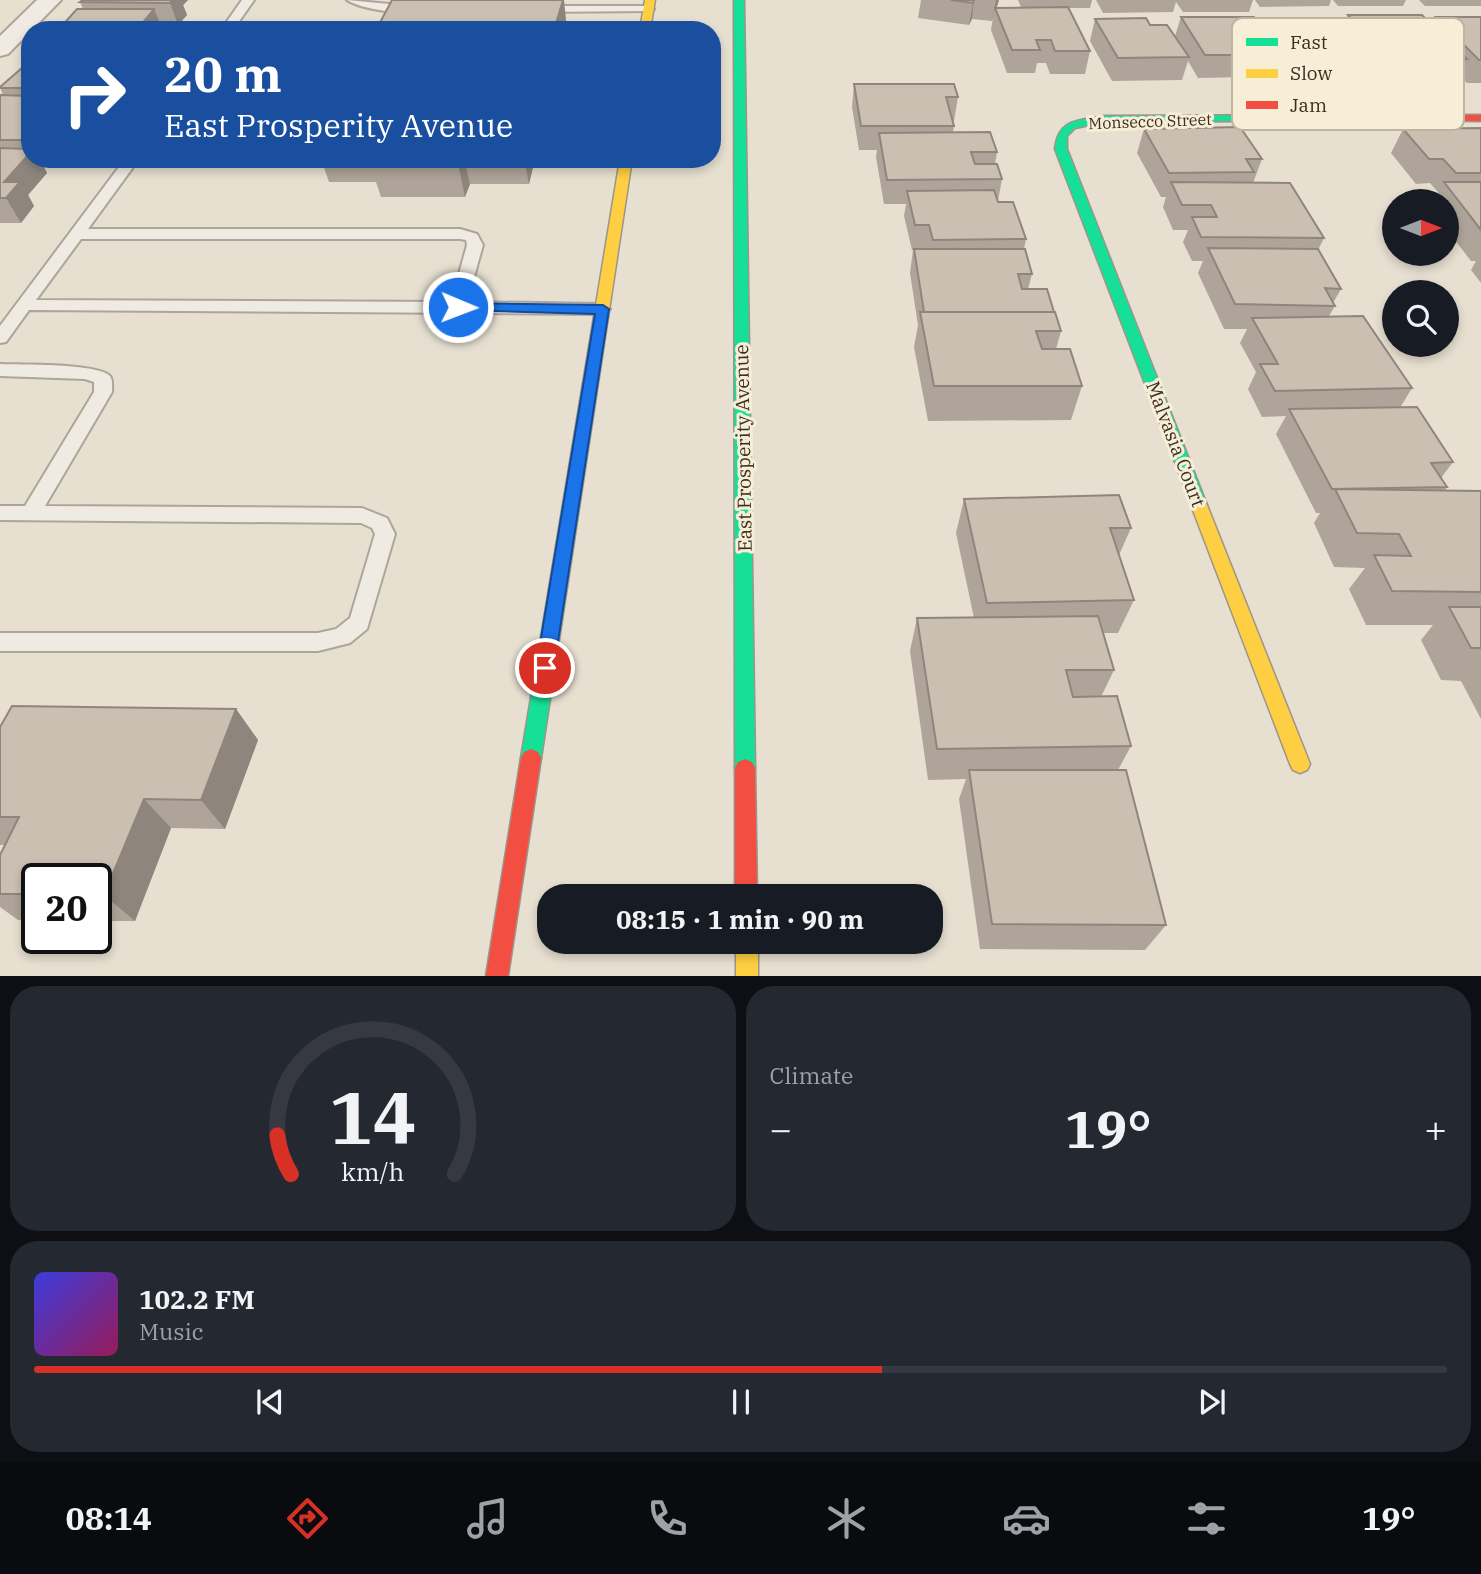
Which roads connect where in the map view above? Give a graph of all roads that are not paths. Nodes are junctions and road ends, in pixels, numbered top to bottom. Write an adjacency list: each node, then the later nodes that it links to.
1 (50, 0): 8 (street)
2 (248, 0): 9 (lane)
3 (353, 0): 6 (lane)
4 (738, 0): 26 (main road, East Prosperity Avenue)
5 (649, 5): 7 (lane)
6 (422, 9)
7 (529, 9)
8 (29, 21)
9 (233, 21)
10 (21, 28): 11 (street)
11 (0, 49)
12 (1232, 119): 13 (main road, Monsecco Street)
13 (1071, 126): 25 (main road, Malvasia Court)
14 (125, 168): 16 (lane)
15 (625, 168): 19 (main road)
16 (77, 233): 17 (lane); 18 (lane)
17 (24, 305): 18 (lane); 20 (lane)
18 (458, 307): 19 (lane)
19 (603, 309): 28 (main road)
20 (0, 338)
21 (0, 370): 23 (lane)
22 (0, 513): 23 (lane)
23 (30, 513): 24 (lane)
24 (0, 642)
25 (1300, 764)
26 (747, 884)
27 (747, 954): 29 (main road)
28 (496, 975)
29 (747, 975)

